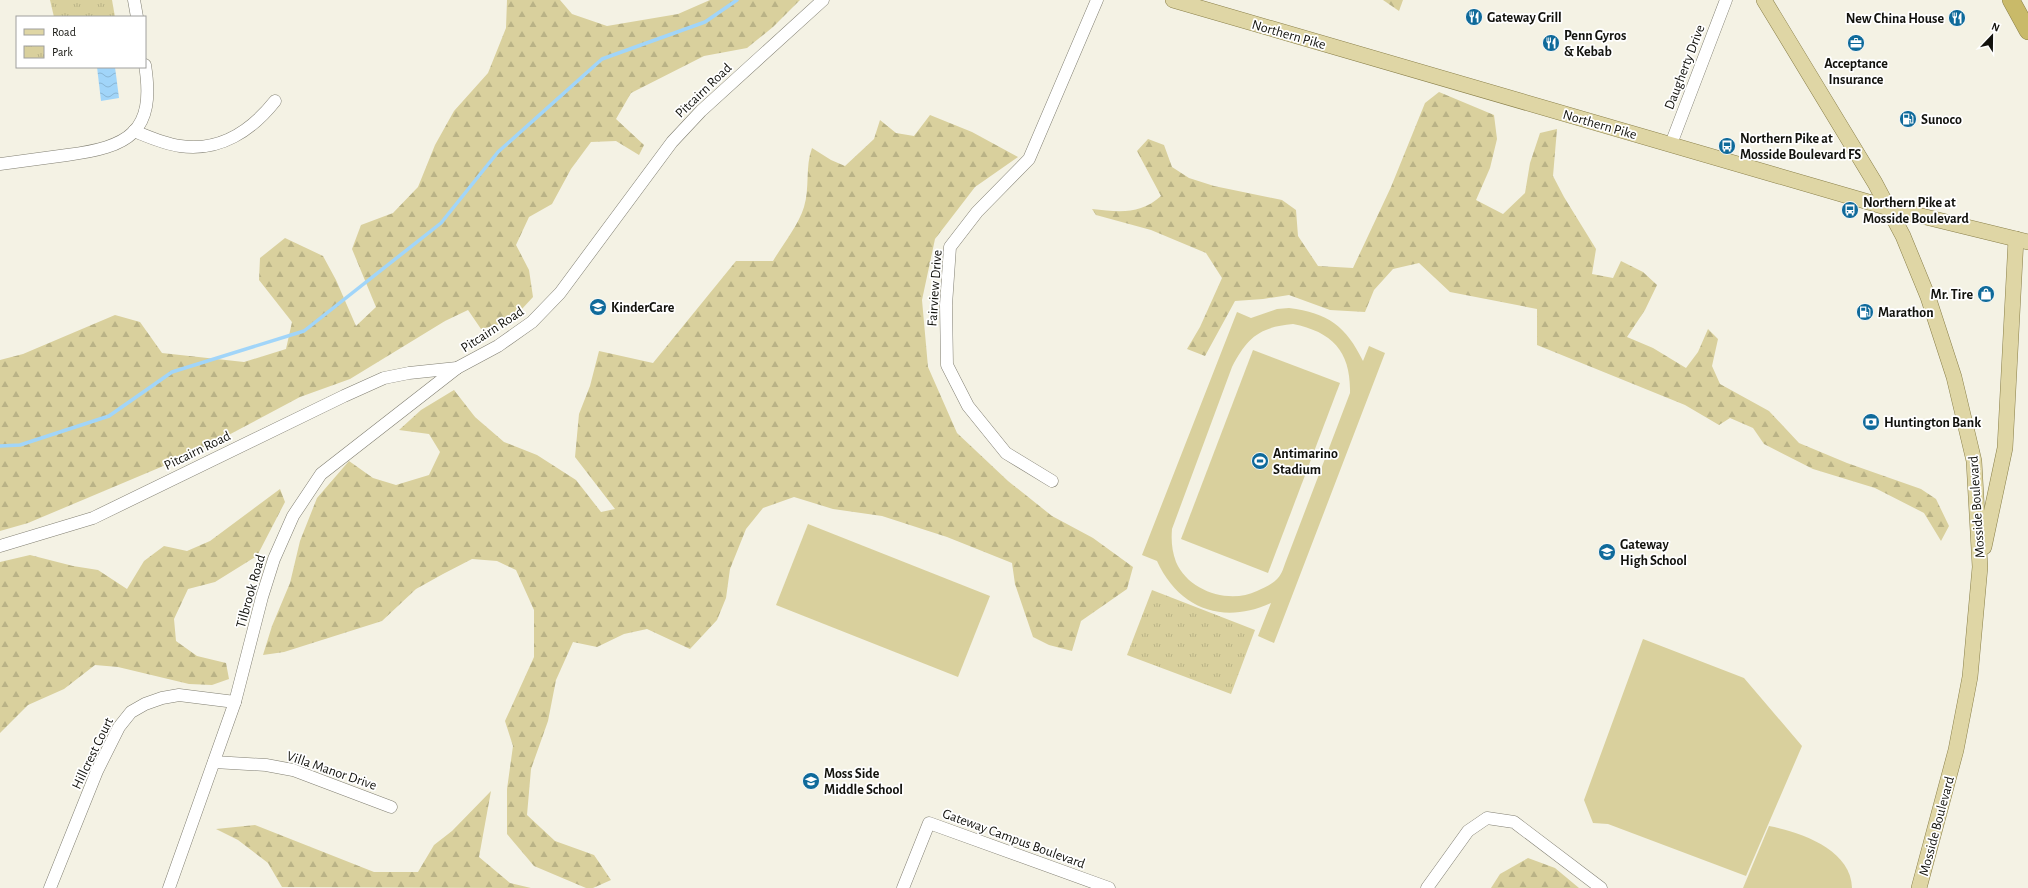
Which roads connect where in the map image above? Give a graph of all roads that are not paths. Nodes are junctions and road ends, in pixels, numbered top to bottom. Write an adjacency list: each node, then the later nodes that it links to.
1 (134, 0): 8 (street)
2 (822, 0): 17 (street, Pitcairn Road)
3 (1098, 0): 18 (street, Fairview Drive)
4 (1173, 0): 13 (main road, Northern Pike)
5 (1726, 0): 13 (street, Daugherty Drive)
6 (1764, 0): 15 (main road, Mosside Boulevard)
7 (2011, 0): 9 (highway)
8 (137, 16)
9 (2028, 31)
10 (146, 68): 12 (street)
11 (275, 101): 12 (street)
12 (134, 131): 14 (street)
13 (1671, 144): 15 (main road, Northern Pike)
14 (0, 164)
15 (1889, 208): 16 (main road, Northern Pike); 20 (main road, Mosside Boulevard)
16 (2022, 240): 20 (main road)
17 (457, 368): 19 (street, Pitcairn Road); 21 (street, Tilbrook Road)
18 (1052, 481)
19 (0, 546)
20 (1980, 567): 30 (main road, Mosside Boulevard)
21 (236, 702): 22 (street, Tilbrook Road); 24 (street, Hillcrest Court)
22 (214, 762): 23 (street, Villa Manor Drive); 25 (street, Tilbrook Road)
23 (392, 806)
24 (50, 888)
25 (169, 888)
26 (903, 888): 27 (street, Gateway Campus Boulevard)
27 (1109, 888)
28 (1427, 888): 29 (street)
29 (1601, 888)
30 (1920, 888)

